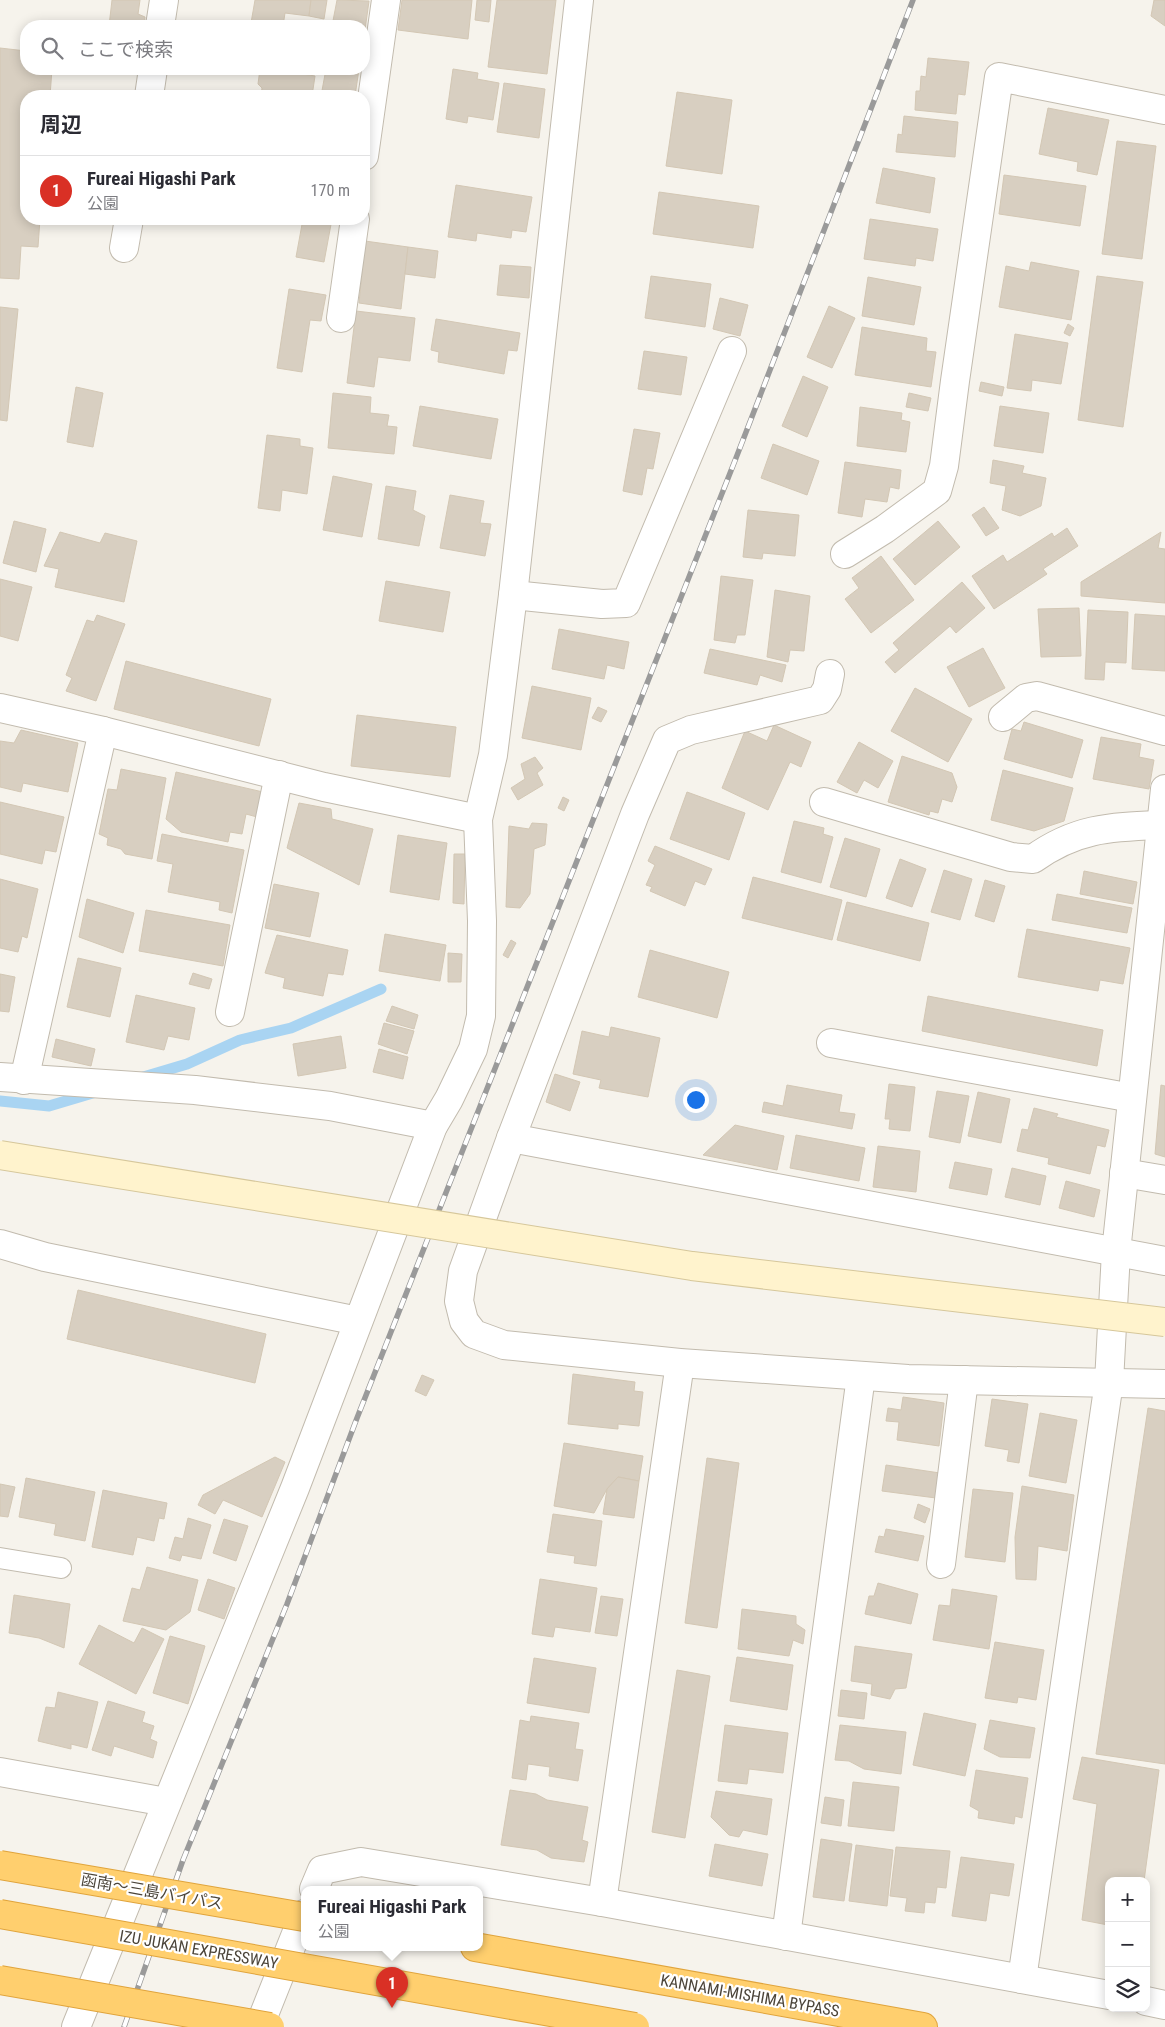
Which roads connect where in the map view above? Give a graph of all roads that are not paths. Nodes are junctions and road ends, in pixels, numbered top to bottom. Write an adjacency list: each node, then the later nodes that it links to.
1 (164, 0): 4 (street)
2 (386, 0): 8 (street)
3 (579, 0): 15 (street)
4 (161, 20)
5 (152, 75): 6 (street)
6 (149, 90)
7 (1165, 110): 14 (street)
8 (370, 113)
9 (127, 225): 11 (street)
10 (354, 225): 12 (street)
11 (124, 248)
12 (341, 318)
13 (732, 351): 15 (street)
14 (845, 554)
15 (513, 594): 24 (street)
16 (830, 674): 32 (street)
17 (0, 708): 20 (street)
18 (1003, 717): 19 (street)
19 (1165, 730)
20 (103, 731): 21 (street); 29 (street)
21 (279, 775): 24 (street); 27 (street)
22 (1165, 789): 25 (street)
23 (824, 802): 25 (street)
24 (478, 819): 31 (street)
25 (1160, 825): 26 (street)
26 (1159, 899): 30 (street)
27 (230, 1012)
28 (831, 1043): 30 (street)
29 (12, 1078): 31 (street)
30 (1132, 1098): 34 (street)
31 (434, 1126): 39 (street)
32 (510, 1138): 37 (street); 41 (street)
33 (0, 1155): 40 (street, bridge)
34 (1124, 1173): 35 (street); 37 (street)
35 (1165, 1180)
36 (0, 1244): 39 (street)
37 (1116, 1252): 38 (street); 44 (street)
38 (1165, 1261)
39 (358, 1321): 50 (street)
40 (1165, 1322)
41 (680, 1363): 42 (street); 53 (street)
42 (860, 1376): 43 (street); 57 (street)
43 (964, 1380): 44 (street); 47 (street)
44 (1109, 1382): 45 (street); 59 (street)
45 (1165, 1384)
46 (0, 1558): 48 (lane)
47 (941, 1564)
48 (61, 1568)
49 (0, 1772): 50 (street)
50 (166, 1802): 64 (street)
51 (0, 1865): 55 (highway, 函南～三島バイパス, bridge)
52 (315, 1886): 53 (street)
53 (602, 1902): 57 (street)
54 (0, 1914): 67 (highway, IZU JUKAN EXPRESSWAY, bridge)
55 (301, 1915)
56 (301, 1924): 65 (street)
57 (786, 1936): 59 (street)
58 (483, 1948): 68 (highway, KANNAMI-MISHIMA BYPASS)
59 (1022, 1979): 61 (street)
60 (0, 1980): 66 (highway, bridge)
61 (1105, 1994)
62 (1150, 2002): 63 (street)
63 (1165, 2005)
64 (76, 2027)
65 (260, 2027)
66 (270, 2027)
67 (635, 2027)
68 (923, 2027)

